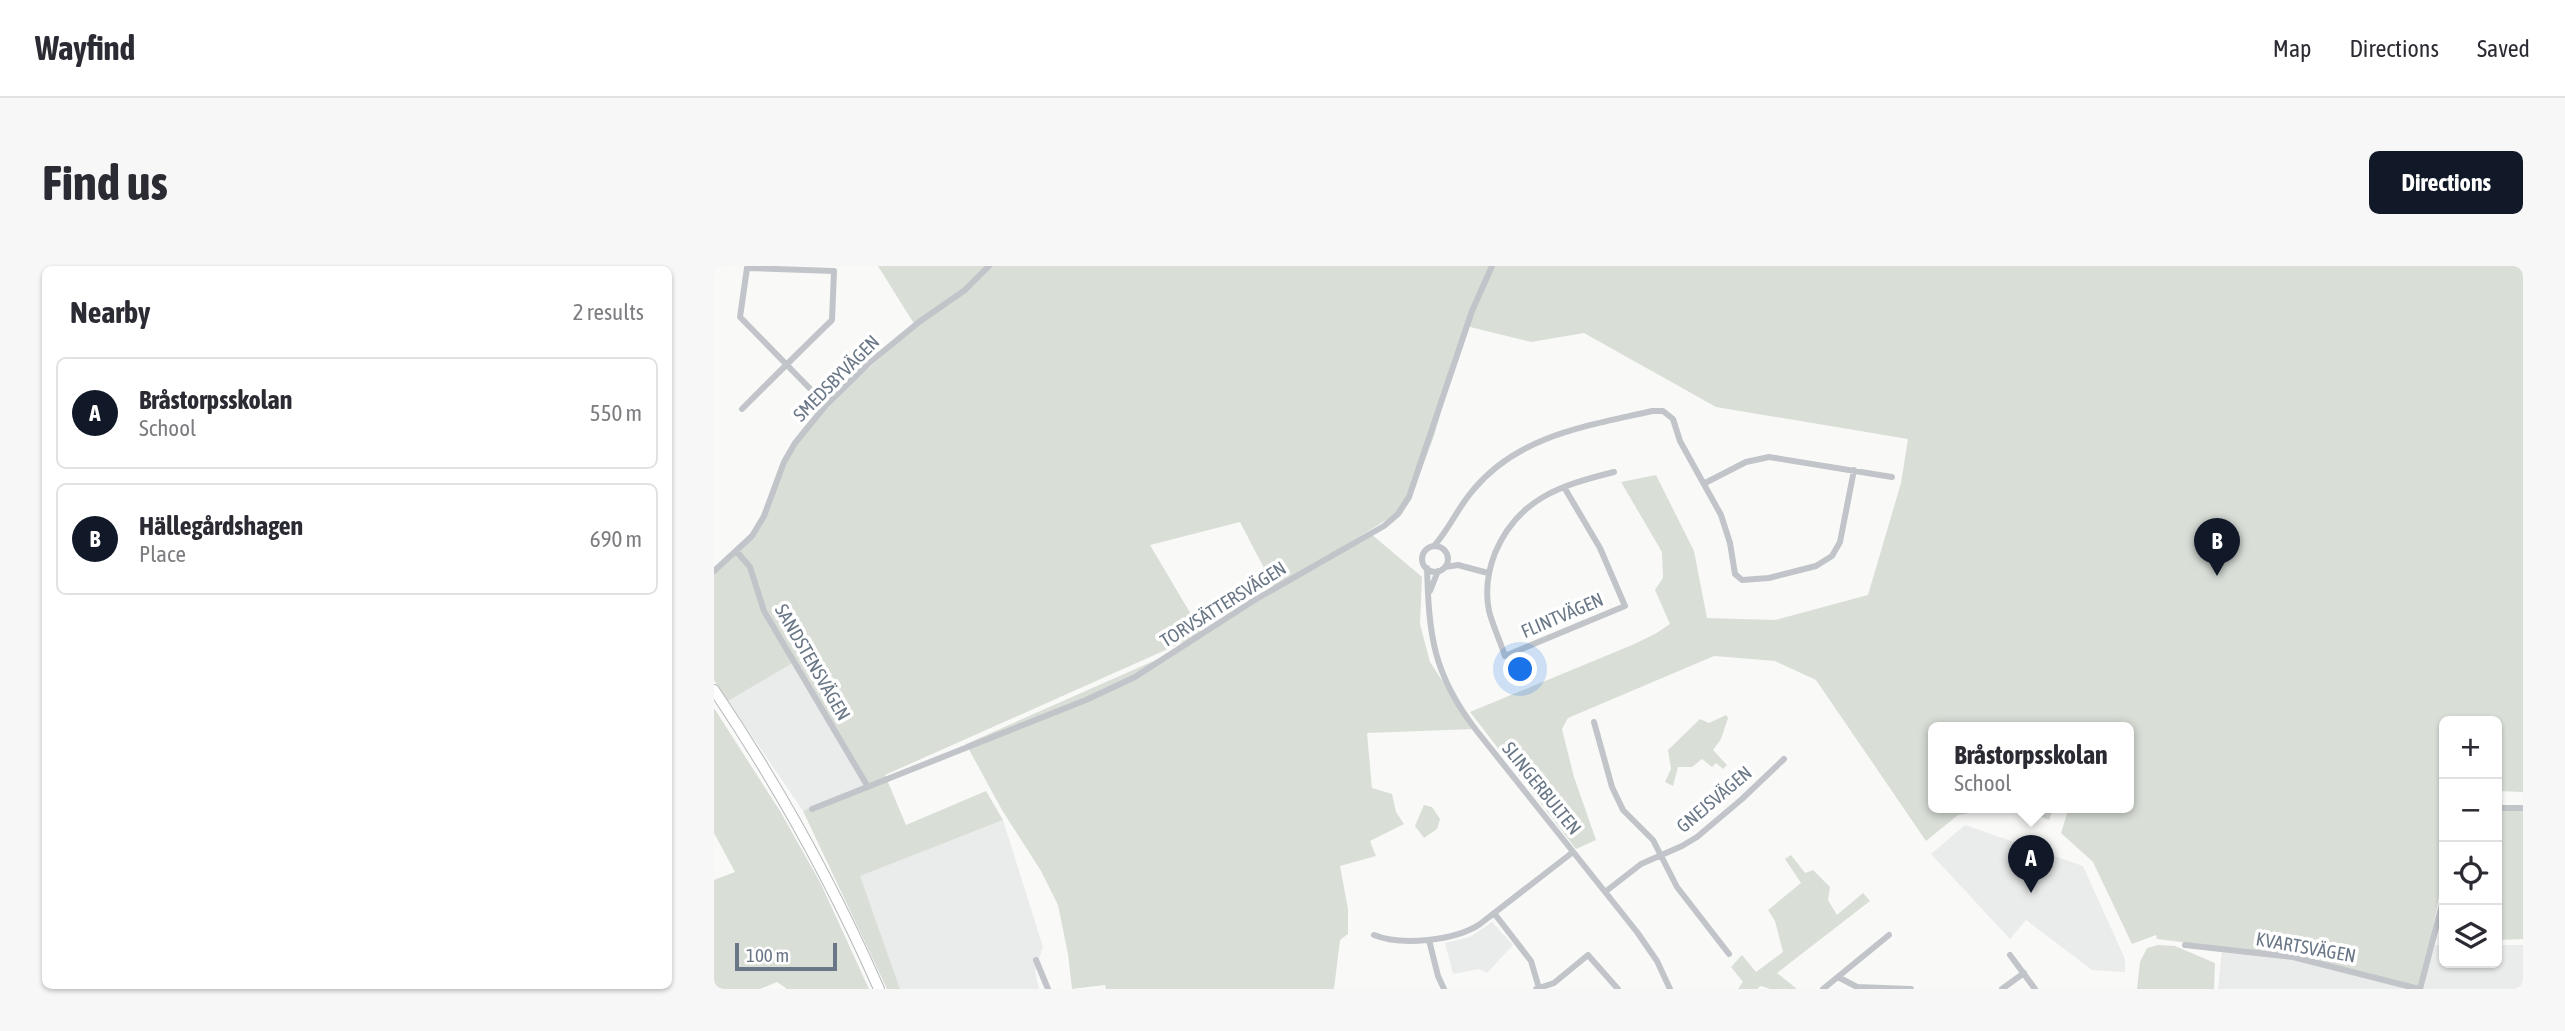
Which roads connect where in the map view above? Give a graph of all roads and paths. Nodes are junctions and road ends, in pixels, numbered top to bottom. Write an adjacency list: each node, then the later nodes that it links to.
1 (989, 266): 4 (street, SMEDSBYVÄGEN)
2 (1492, 266): 26 (street, TORVSÄTTERSVÄGEN)
3 (786, 365): 3 (street); 4 (street); 5 (street)
4 (825, 405): 13 (street, SMEDSBYVÄGEN)
5 (742, 409)
6 (1854, 470): 8 (street); 9 (street); 9 (street)
7 (1614, 472): 10 (street, FLINTVÄGEN)
8 (1892, 477)
9 (1705, 483): 11 (street)
10 (1564, 487): 20 (street, FLINTVÄGEN); 20 (street, FLINTVÄGEN)
11 (1446, 531): 12 (street); 14 (street)
12 (1434, 546): 14 (street); 17 (street)
13 (737, 552): 18 (street, SMEDSBYVÄGEN); 26 (street, SANDSTENSVÄGEN)
14 (1446, 552): 15 (street); 16 (street)
15 (1458, 565): 16 (street); 20 (street)
16 (1445, 567): 19 (street)
17 (1427, 568): 19 (street); 21 (street, SLINGERBULTEN)
18 (714, 571)
19 (1438, 571): 21 (street, SLINGERBULTEN)
20 (1488, 573)
21 (1430, 592): 30 (street, SLINGERBULTEN)
22 (714, 690): 46 (highway)
23 (714, 701): 46 (highway)
24 (1594, 722): 31 (street)
25 (1784, 759): 31 (street, GNEJSVÄGEN)
26 (868, 787): 29 (street, TORVSÄTTERSVÄGEN)
27 (2502, 808): 28 (street)
28 (2523, 808)
29 (812, 809)
30 (1573, 852): 32 (street, SLINGERBULTEN); 34 (street)
31 (1661, 855): 32 (street, GNEJSVÄGEN); 39 (street)
32 (1605, 892): 49 (street, SLINGERBULTEN)
33 (2442, 905): 54 (street)
34 (1494, 913): 37 (street); 45 (street)
35 (1374, 934): 37 (street)
36 (1889, 935): 43 (street)
37 (1429, 940): 44 (street)
38 (2185, 945): 54 (street, KVARTSVÄGEN)
39 (1729, 954)
40 (2010, 954): 42 (street)
41 (1036, 960): 47 (street)
42 (2024, 973): 52 (street); 53 (street)
43 (1839, 976): 50 (street); 51 (street)
44 (1444, 987)
45 (1538, 988): 48 (street)
46 (877, 989)
47 (1048, 989)
48 (1618, 989)
49 (1670, 989)
50 (1823, 989)
51 (1911, 989)
52 (2003, 989)
53 (2035, 989)
54 (2420, 989)

